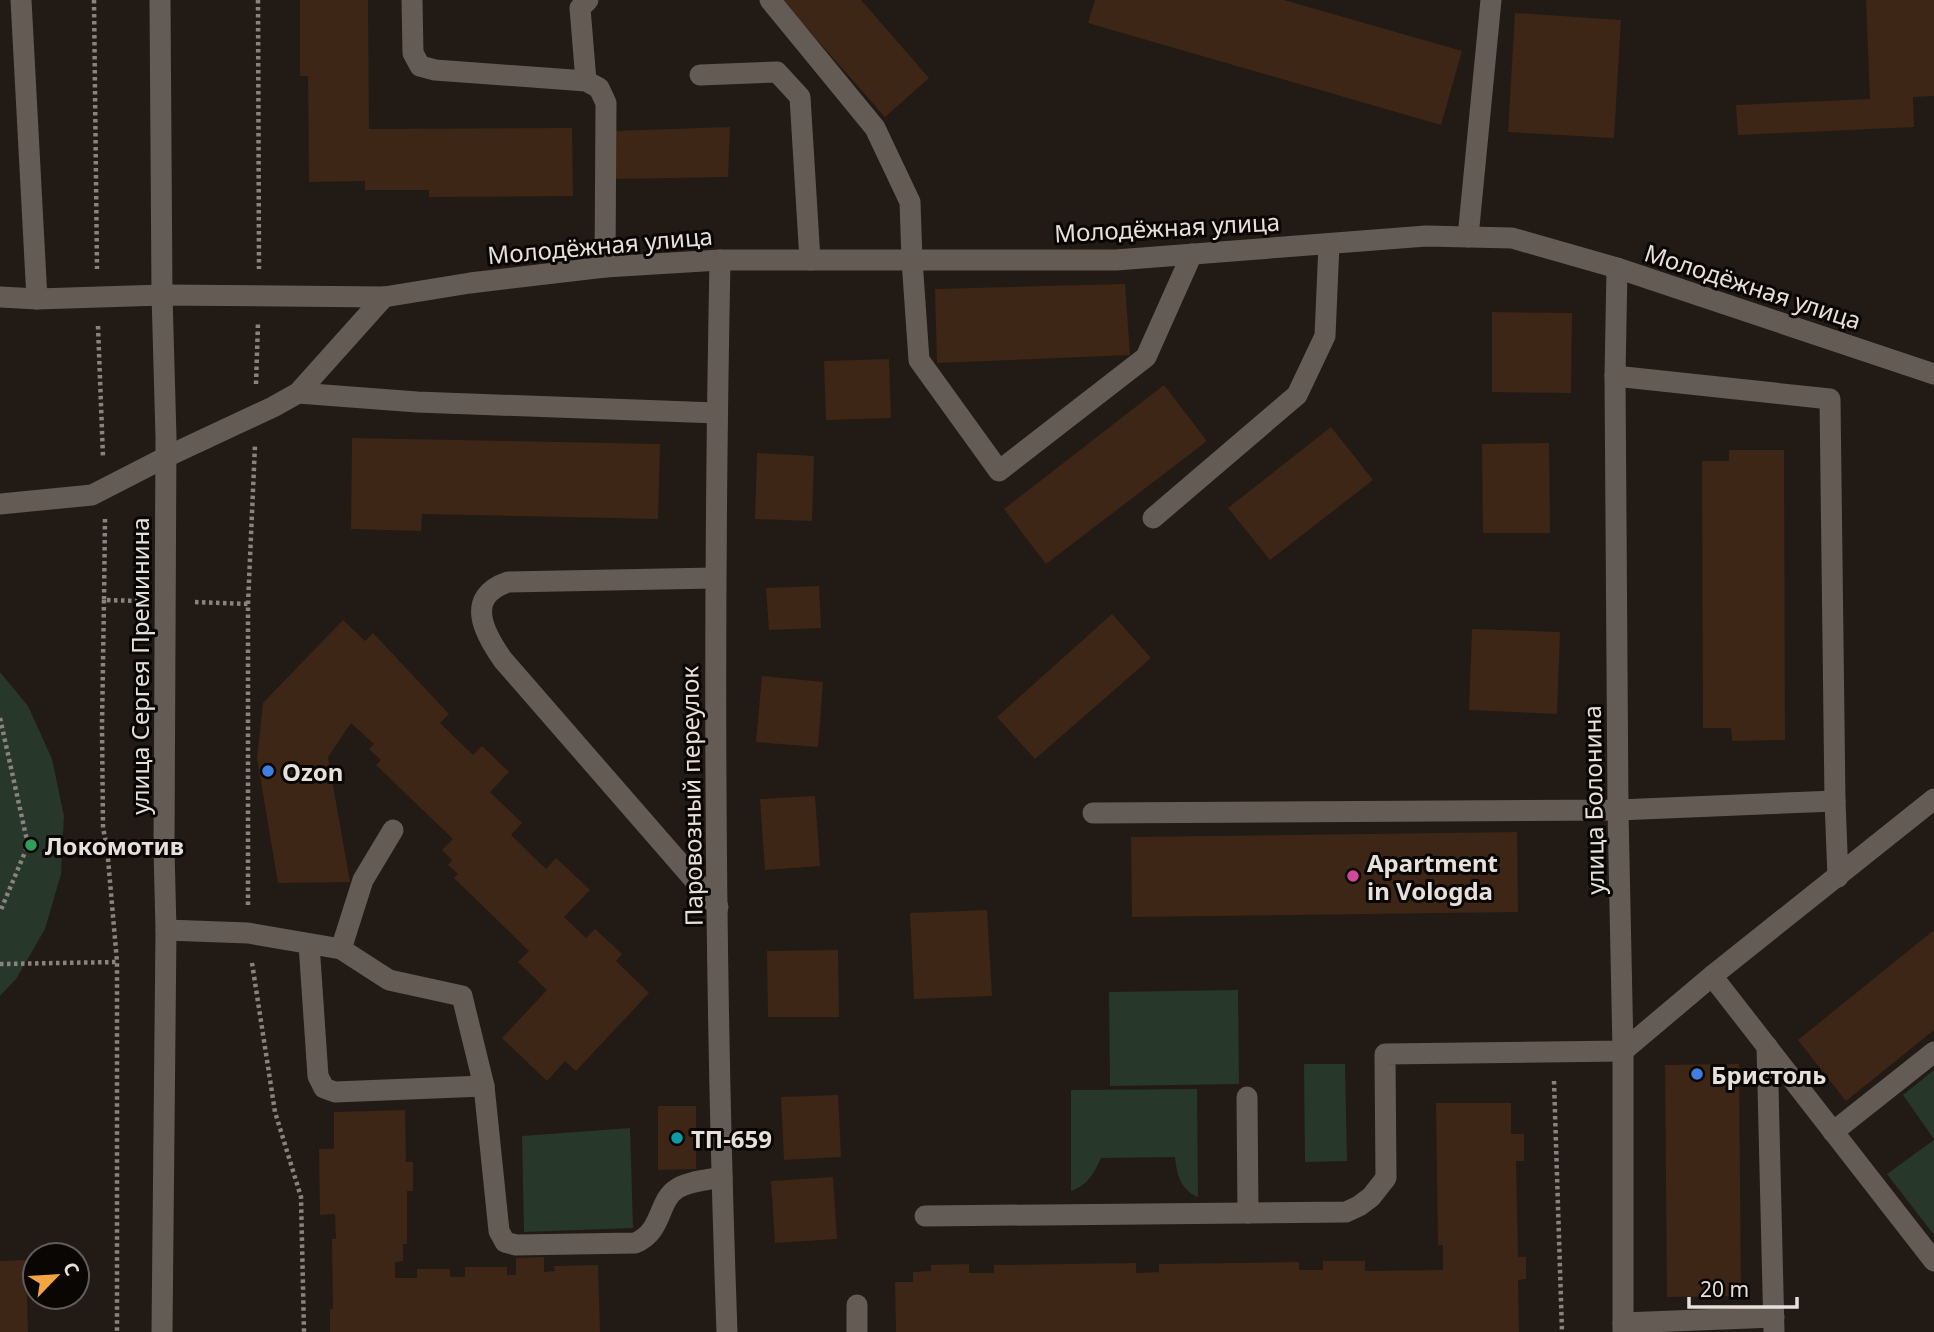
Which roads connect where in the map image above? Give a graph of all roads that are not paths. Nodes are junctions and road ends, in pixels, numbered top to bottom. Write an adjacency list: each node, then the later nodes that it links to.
1 (21, 0): 20 (street)
2 (160, 0): 17 (street, улица Сергея Преминина)
3 (412, 0): 8 (street)
4 (588, 0): 8 (street)
5 (770, 0): 14 (street)
6 (1491, 0): 9 (street)
7 (700, 75): 13 (street)
8 (586, 81): 15 (street)
9 (1468, 237): 10 (street, Молодёжная улица); 16 (street, Молодёжная улица)
10 (1329, 244): 11 (street, Молодёжная улица); 27 (street)
11 (1192, 254): 14 (street, Молодёжная улица); 14 (street)
12 (720, 260): 13 (street, Молодёжная улица); 15 (street, Молодёжная улица); 24 (street, Паровозный переулок)
13 (810, 260): 14 (street, Молодёжная улица)
14 (912, 260)
15 (605, 267): 19 (street, Молодёжная улица)
16 (1617, 268): 21 (street, Молодёжная улица); 22 (street, улица Болонина)
17 (162, 295): 19 (street, Молодёжная улица); 20 (street, Молодёжная улица); 25 (street, улица Сергея Преминина)
18 (0, 297): 20 (street, Молодёжная улица)
19 (384, 297): 23 (street)
20 (37, 299)
21 (1934, 374)
22 (1615, 376): 30 (street); 31 (street, улица Болонина)
23 (298, 393): 24 (street); 25 (street)
24 (717, 413): 28 (street, Паровозный переулок)
25 (166, 457): 26 (street); 36 (street, улица Сергея Преминина)
26 (0, 504)
27 (1153, 518)
28 (715, 578): 35 (street, Паровозный переулок); 35 (street)
29 (1934, 799): 34 (street)
30 (1835, 800): 31 (street); 34 (street)
31 (1618, 810): 32 (street); 41 (street, улица Болонина)
32 (1093, 813)
33 (393, 830): 38 (street)
34 (1838, 877): 39 (street)
35 (718, 906): 46 (street, Паровозный переулок)
36 (166, 930): 37 (street); 53 (street, улица Сергея Преминина)
37 (309, 944): 38 (street); 43 (street)
38 (341, 949): 43 (street)
39 (1712, 976): 40 (street); 41 (street)
40 (1767, 1046): 45 (street); 51 (street)
41 (1623, 1051): 47 (street); 52 (street, улица Болонина)
42 (1934, 1052): 45 (street)
43 (484, 1086): 46 (street)
44 (1247, 1097): 47 (street)
45 (1833, 1132): 49 (street)
46 (722, 1177): 54 (street, Паровозный переулок)
47 (1248, 1213): 48 (street)
48 (925, 1216)
49 (1934, 1261)
50 (857, 1305): 55 (street)
51 (1774, 1325): 52 (street)
52 (1623, 1327)
53 (162, 1332)
54 (727, 1332)
55 (858, 1332)

